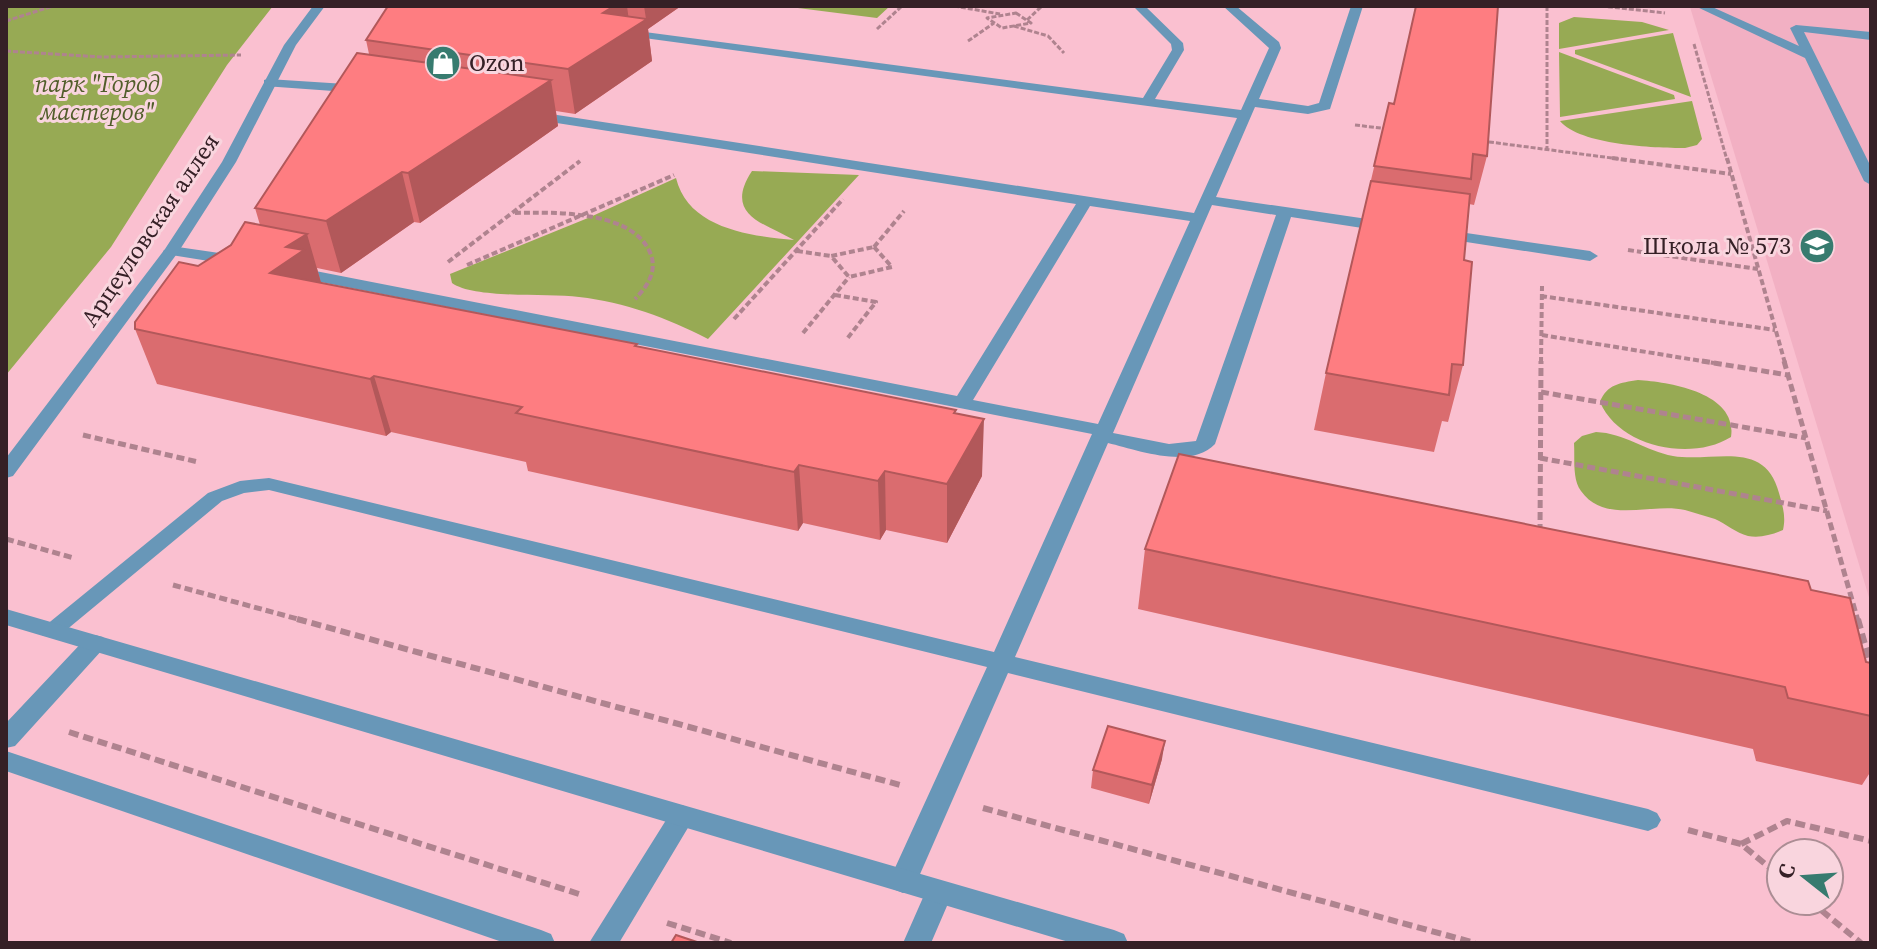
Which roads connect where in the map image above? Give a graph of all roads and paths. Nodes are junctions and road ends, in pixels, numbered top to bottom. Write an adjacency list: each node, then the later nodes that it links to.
1 (53, 6): 14 (path)
2 (319, 6): 21 (street, Арцеуловская аллея)
3 (954, 6): 12 (path)
4 (1042, 6): 13 (path)
5 (1139, 6): 23 (street)
6 (1229, 6): 24 (street)
7 (1357, 6): 24 (street)
8 (1547, 6): 31 (path)
9 (1601, 6): 11 (path)
10 (1701, 6): 20 (street)
11 (1672, 13)
12 (1005, 15): 13 (path); 13 (path)
13 (1027, 20)
14 (6, 21)
15 (604, 30): 23 (street)
16 (1871, 36): 20 (street)
17 (1693, 38): 33 (path)
18 (6, 51): 19 (path)
19 (246, 55)
20 (1808, 55): 34 (street)
21 (268, 83): 22 (street); 42 (street, Арцеуловская аллея)
22 (372, 90)
23 (1147, 102): 24 (street)
24 (1248, 108): 36 (street)
25 (513, 112): 27 (street)
26 (1349, 124): 28 (path)
27 (622, 129): 30 (street); 38 (path)
28 (1394, 130)
29 (1471, 140): 31 (path)
30 (737, 146): 32 (street); 39 (path)
31 (1547, 150): 33 (path)
32 (872, 167): 35 (street); 41 (path)
33 (1731, 174): 52 (path)
34 (1871, 181)
35 (1086, 200): 36 (street); 59 (street)
36 (1203, 209): 37 (street); 61 (street)
37 (1285, 212): 40 (street); 61 (street)
38 (513, 213): 39 (path); 48 (path)
39 (588, 215): 48 (path); 51 (path)
40 (1542, 249): 44 (street); 50 (path)
41 (796, 250): 43 (path); 54 (path)
42 (171, 251): 45 (street); 64 (street, Арцеуловская аллея)
43 (831, 256): 47 (path); 47 (path)
44 (1590, 256)
45 (256, 264)
46 (282, 269): 48 (street)
47 (849, 277): 49 (path)
48 (412, 289): 51 (street)
49 (835, 295): 55 (path); 56 (path)
50 (1541, 296): 52 (path); 53 (path)
51 (587, 330): 54 (street)
52 (1775, 330): 57 (path)
53 (1542, 335): 57 (path); 58 (path)
54 (703, 352): 55 (street)
55 (776, 367): 56 (street)
56 (818, 375): 59 (street)
57 (1788, 375): 62 (path)
58 (1541, 392): 62 (path); 63 (path)
59 (962, 403): 61 (street)
60 (74, 433): 65 (path)
61 (1102, 434): 75 (street)
62 (1806, 438): 66 (path)
63 (1540, 458): 66 (path); 68 (path)
64 (6, 472)
65 (240, 487): 69 (street); 75 (street)
66 (1827, 511): 71 (path)
67 (6, 539): 69 (path)
68 (1540, 546)
69 (124, 572): 73 (street); 80 (path)
70 (1840, 606): 71 (path)
71 (1855, 609): 76 (path)
72 (6, 617): 73 (street)
73 (51, 630): 74 (street)
74 (95, 643): 77 (street); 81 (street)
75 (1000, 661): 80 (street); 82 (street)
76 (1871, 666)
77 (24, 718): 78 (street); 88 (path)
78 (6, 739)
79 (6, 761): 90 (street)
80 (940, 796): 86 (street); 95 (path)
81 (682, 816): 86 (street); 88 (street)
82 (1648, 820): 84 (path)
83 (1871, 841): 84 (path)
84 (1741, 844): 85 (path)
85 (1765, 864)
86 (903, 881): 87 (street)
87 (939, 892): 93 (street); 94 (street)
88 (625, 909): 91 (street); 92 (path)
89 (1829, 917): 96 (path)
90 (541, 943)
91 (603, 943)
92 (731, 943)
93 (917, 943)
94 (1114, 943)
95 (1475, 943)
96 (1861, 943)

